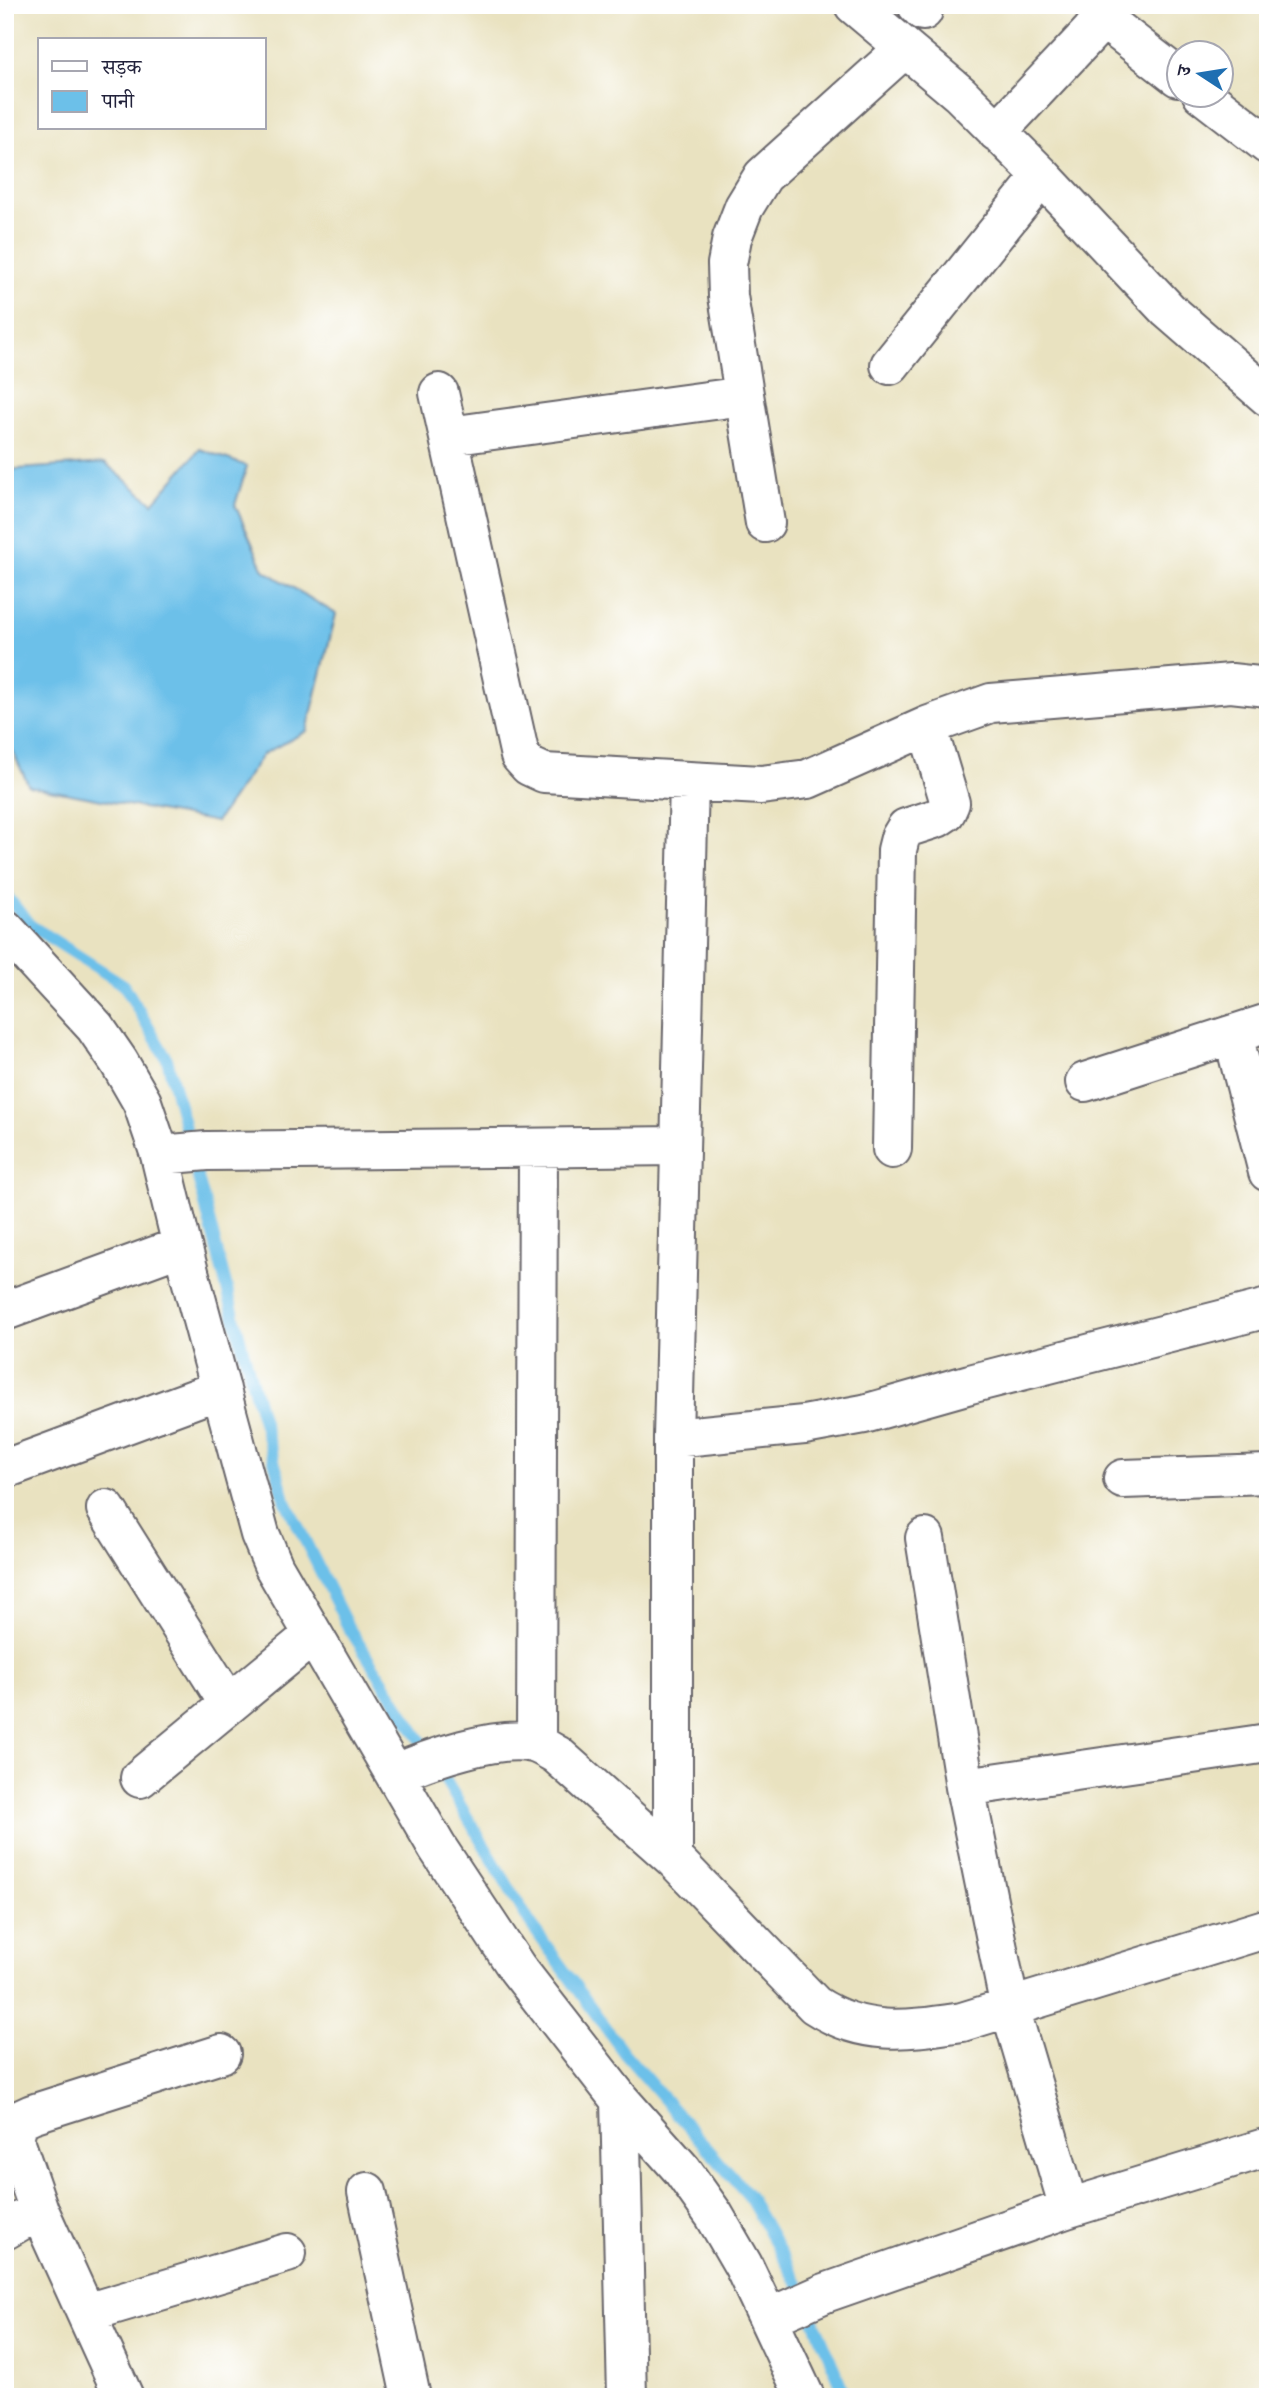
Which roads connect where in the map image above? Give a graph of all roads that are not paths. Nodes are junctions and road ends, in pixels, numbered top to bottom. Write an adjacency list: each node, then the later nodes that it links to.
1 (854, 5): 3 (street)
2 (1106, 12): 4 (street); 6 (street)
3 (905, 48): 6 (street); 12 (street)
4 (1164, 64)
5 (1220, 108): 7 (street)
6 (1011, 117): 8 (street)
7 (1268, 145)
8 (1042, 176): 9 (street); 10 (street)
9 (890, 365)
10 (1261, 379)
11 (439, 393): 13 (street)
12 (744, 396): 13 (street); 14 (street)
13 (449, 436): 17 (street)
14 (765, 523)
15 (1268, 687): 16 (street)
16 (928, 726): 17 (street); 23 (street)
17 (689, 781): 21 (street)
18 (5, 929): 24 (street)
19 (1250, 1029): 20 (street); 25 (street)
20 (1084, 1082)
21 (678, 1146): 22 (street); 30 (street)
22 (538, 1147): 24 (street); 39 (street)
23 (892, 1149)
24 (182, 1153): 26 (street)
25 (1268, 1172)
26 (182, 1245): 28 (street); 29 (street)
27 (1268, 1308): 30 (street)
28 (5, 1311)
29 (220, 1389): 31 (street); 36 (street)
30 (673, 1438): 43 (street)
31 (5, 1469)
32 (1268, 1474): 33 (street)
33 (1123, 1479)
34 (106, 1509): 37 (street)
35 (925, 1538): 42 (street)
36 (313, 1635): 37 (street); 40 (street)
37 (229, 1704): 41 (street)
38 (1268, 1743): 42 (street)
39 (536, 1744): 40 (street); 43 (street)
40 (419, 1765): 47 (street)
41 (140, 1778)
42 (965, 1787): 45 (street)
43 (673, 1858): 45 (street)
44 (1268, 1928): 45 (street)
45 (1010, 2008): 50 (street)
46 (220, 2054): 51 (street)
47 (620, 2100): 55 (street); 58 (street)
48 (1267, 2150): 50 (street)
49 (367, 2192): 57 (street)
50 (1069, 2208): 55 (street)
51 (39, 2210): 52 (street); 54 (street)
52 (5, 2230)
53 (287, 2253): 54 (street)
54 (86, 2313): 56 (street)
55 (775, 2314): 59 (street)
56 (124, 2397)
57 (411, 2397)
58 (627, 2397)
59 (805, 2397)

